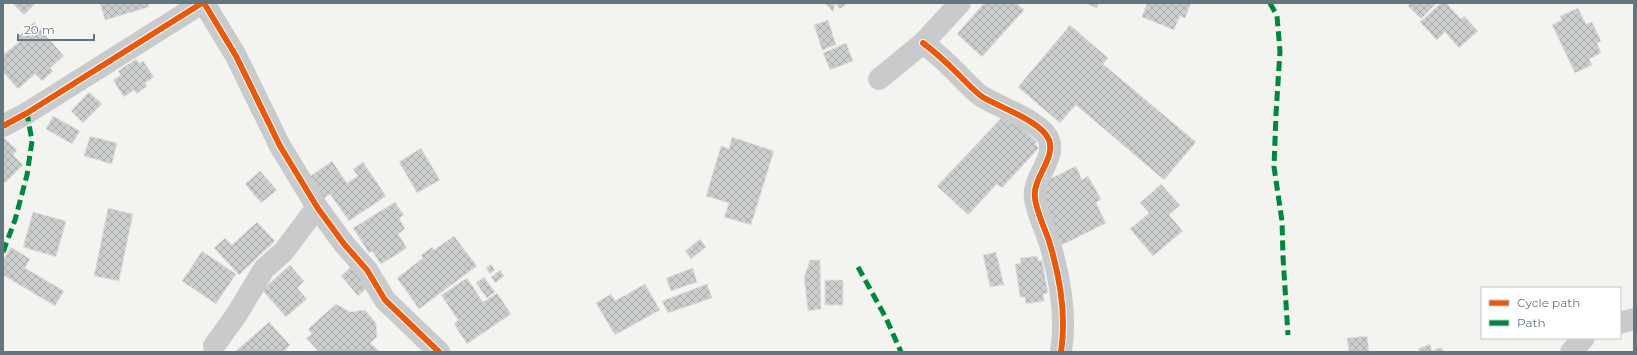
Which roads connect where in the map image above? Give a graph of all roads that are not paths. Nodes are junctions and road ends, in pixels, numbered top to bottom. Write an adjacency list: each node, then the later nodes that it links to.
1 (203, 3): 5 (street); 6 (street)
2 (960, 3): 3 (street)
3 (923, 43): 4 (street); 12 (street)
4 (879, 79)
5 (3, 126)
6 (317, 207): 10 (street); 11 (street)
7 (1634, 319): 8 (street)
8 (1621, 323)
9 (1583, 339): 13 (street)
10 (214, 346)
11 (439, 352)
12 (1061, 352)
13 (1571, 352)

